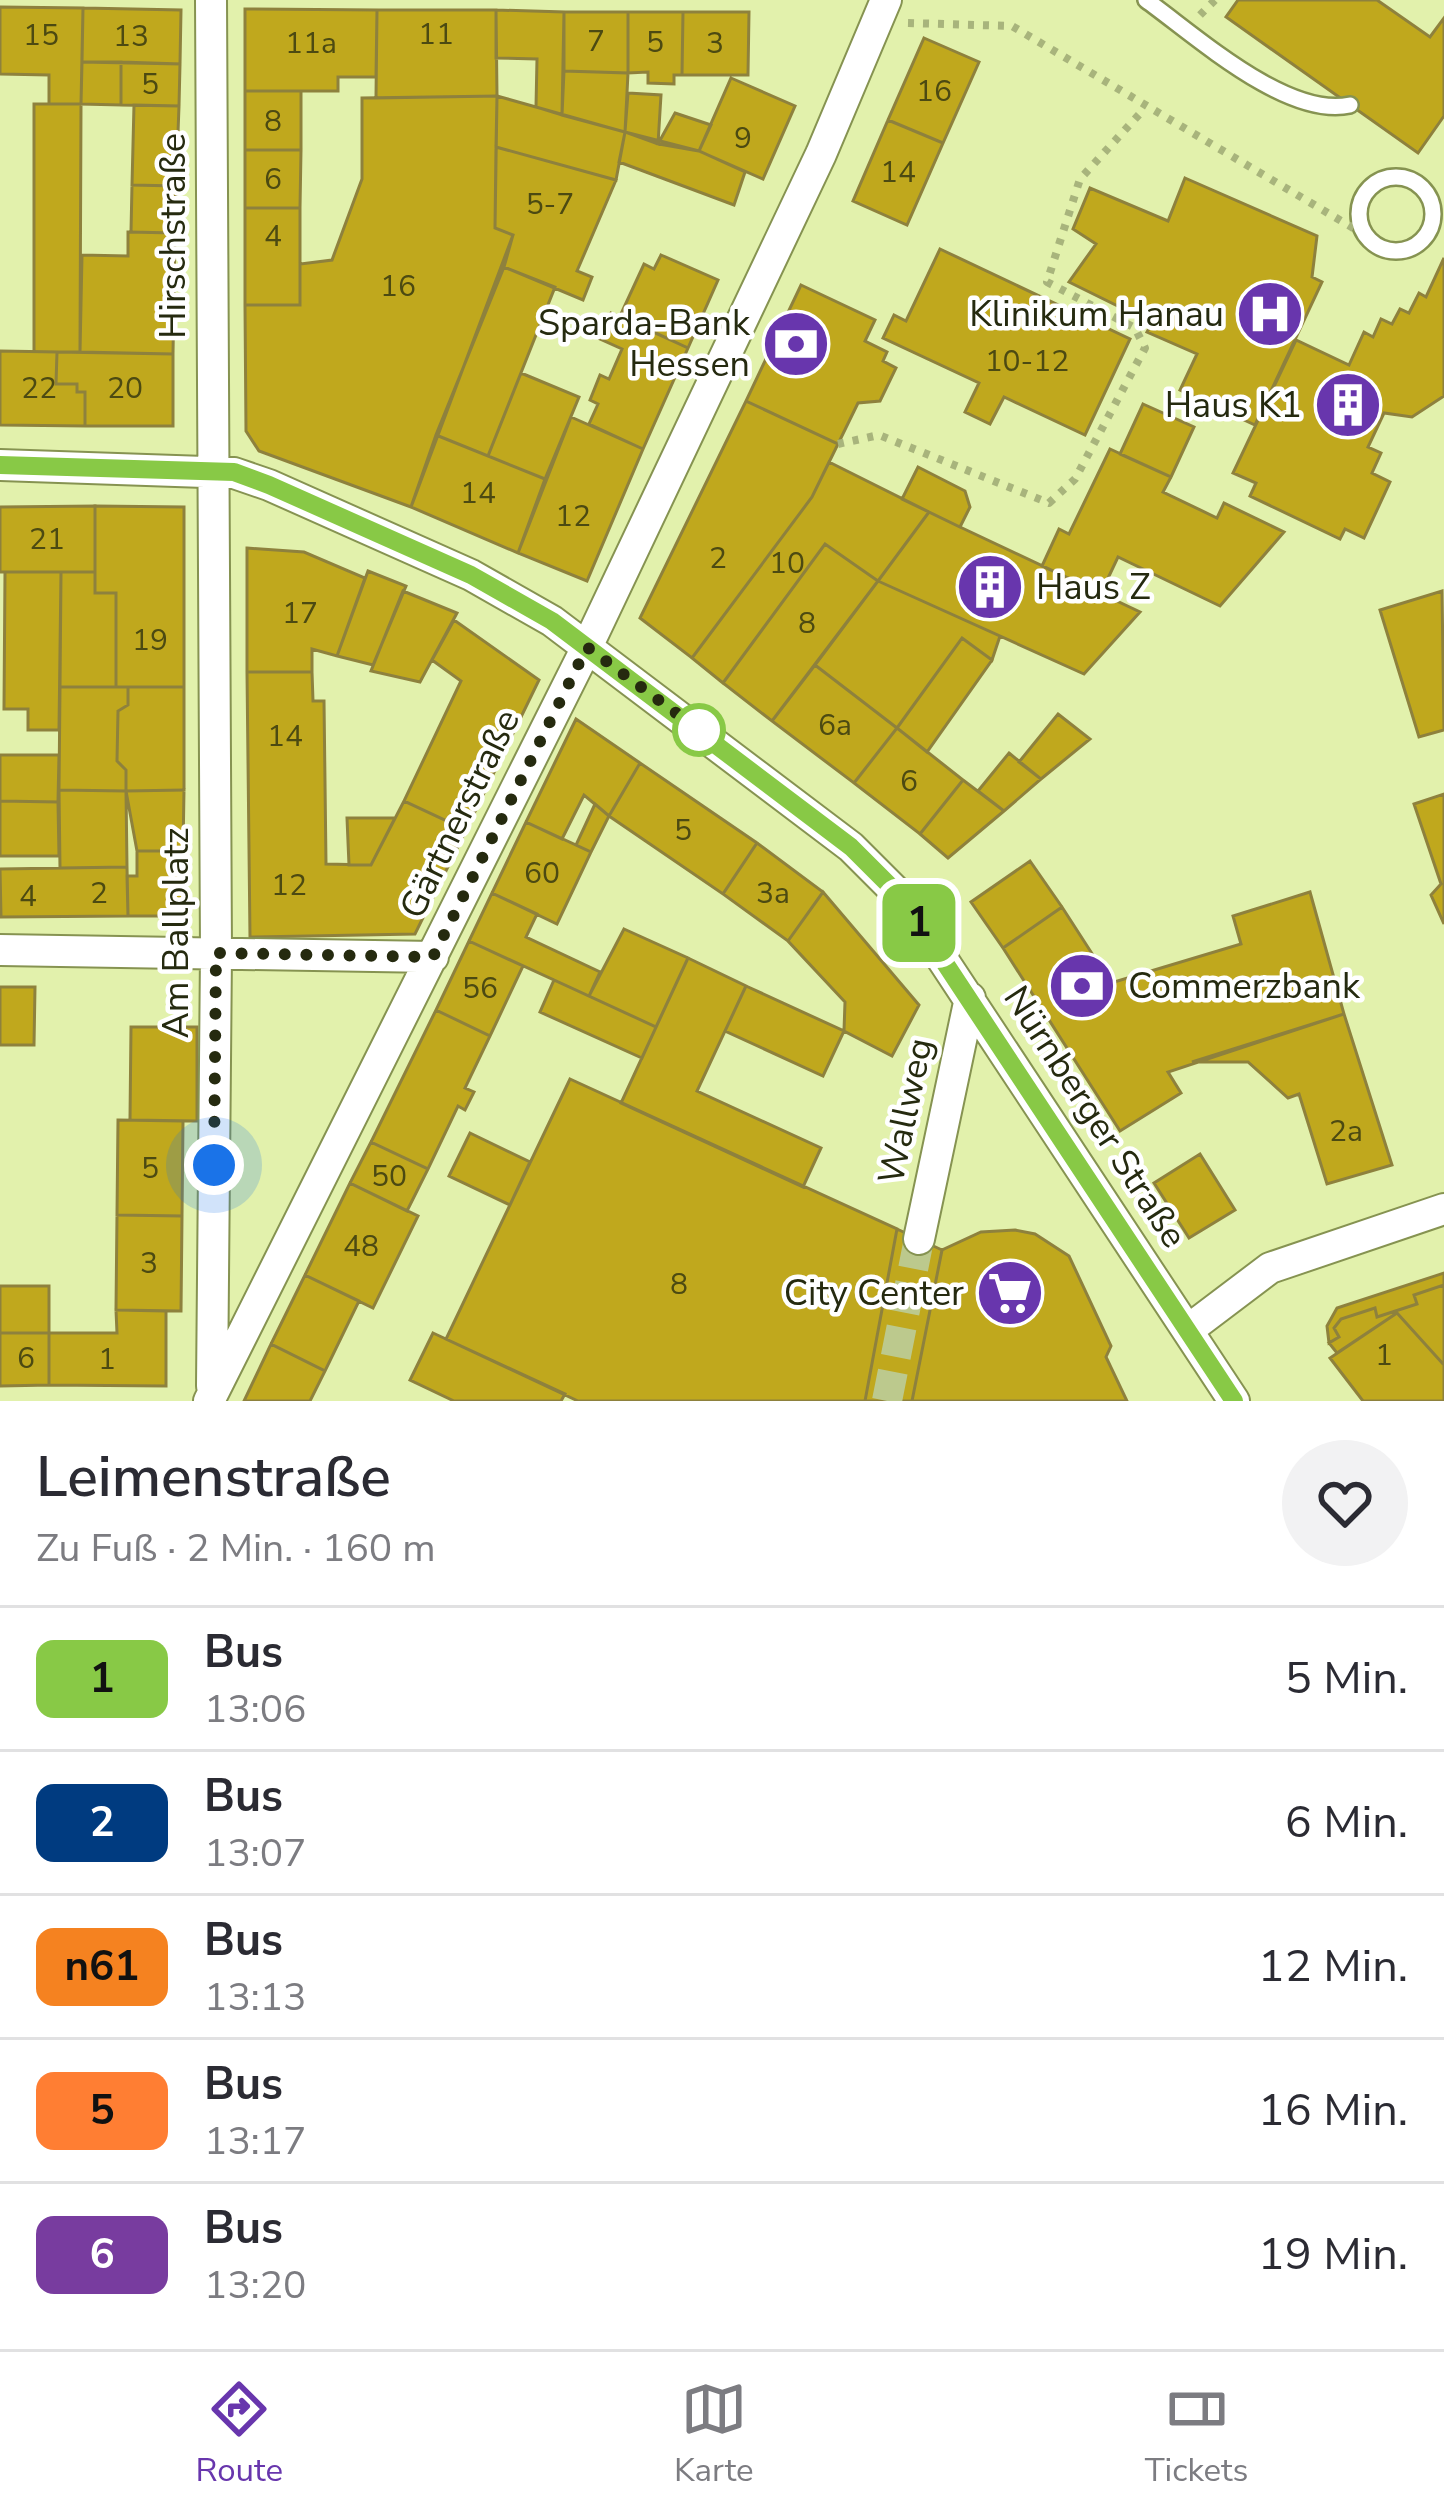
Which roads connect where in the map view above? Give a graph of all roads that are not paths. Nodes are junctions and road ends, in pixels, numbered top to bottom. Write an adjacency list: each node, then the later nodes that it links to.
1 (211, 0): 7 (street, Hirschstraße)
2 (1146, 0): 4 (lane)
3 (882, 11): 8 (street, Gärtnerstraße)
4 (1350, 106)
5 (1438, 198): 5 (lane)
6 (0, 465): 7 (street, Nürnberger Straße)
7 (214, 471): 8 (street, Nürnberger Straße); 10 (street, Am Ballplatz)
8 (587, 647): 11 (street, Gärtnerstraße); 12 (street, Nürnberger Straße)
9 (0, 950): 10 (street)
10 (216, 953): 11 (street); 16 (street, Am Ballplatz)
11 (433, 957): 16 (street, Gärtnerstraße)
12 (970, 998): 14 (street, Wallweg); 15 (street, Nürnberger Straße)
13 (1444, 1209): 15 (street)
14 (919, 1240)
15 (1188, 1330): 17 (street, Nürnberger Straße)
16 (210, 1398)
17 (1234, 1401)

